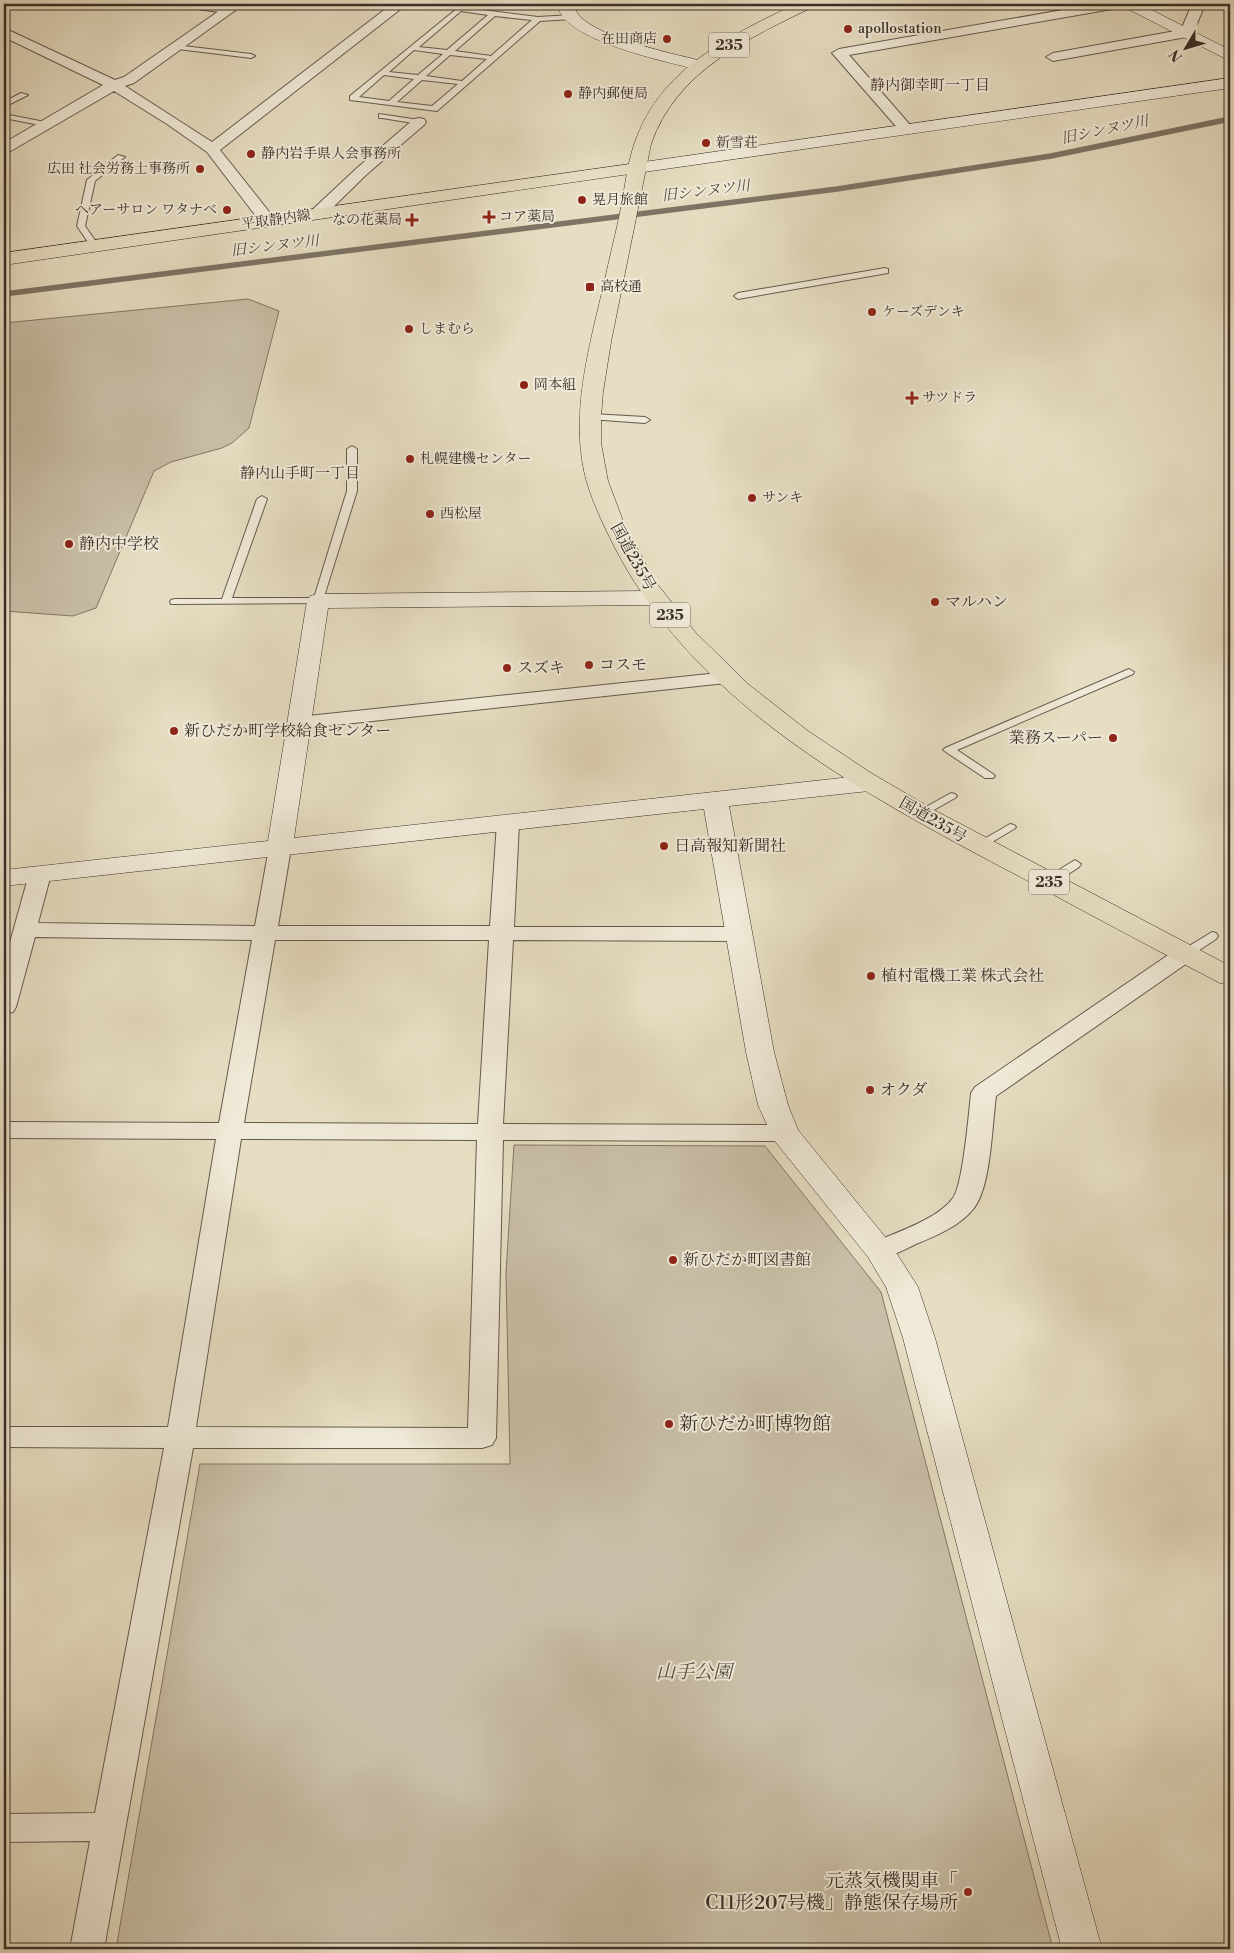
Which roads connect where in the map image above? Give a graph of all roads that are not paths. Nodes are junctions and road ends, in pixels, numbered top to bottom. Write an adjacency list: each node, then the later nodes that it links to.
1 (63, 4): 2 (lane)
2 (73, 4)
3 (174, 4): 9 (lane)
4 (400, 4): 39 (street)
5 (808, 4): 24 (main road, 国道235号 / 235)
6 (1118, 4): 37 (street)
7 (1129, 4): 14 (street)
8 (1198, 4): 14 (street)
9 (232, 7): 16 (street)
10 (569, 11): 12 (lane); 24 (street)
11 (494, 13): 12 (lane); 18 (lane); 19 (lane)
12 (538, 18): 23 (lane)
13 (4, 32): 15 (street)
14 (1187, 33): 21 (street); 22 (street)
15 (24, 41): 17 (street); 29 (street)
16 (178, 47): 20 (lane); 29 (street)
17 (10, 48)
18 (413, 48): 19 (lane); 25 (lane)
19 (449, 52): 23 (lane); 26 (lane)
20 (251, 56)
21 (1230, 56)
22 (1053, 57)
23 (493, 58): 27 (lane)
24 (700, 65): 41 (main road, 国道235号 / 235)
25 (383, 73): 26 (lane); 31 (lane)
26 (421, 78): 27 (lane); 31 (lane)
27 (464, 83): 31 (lane)
28 (1230, 83): 37 (street)
29 (114, 85): 36 (street); 39 (street)
30 (24, 94): 32 (lane)
31 (391, 103)
32 (4, 105)
33 (4, 116): 36 (lane)
34 (382, 116): 35 (lane)
35 (419, 122): 42 (street)
36 (45, 124): 38 (street)
37 (906, 129): 41 (street)
38 (4, 149)
39 (212, 149): 43 (street)
40 (121, 157): 44 (lane)
41 (637, 168): 42 (main road, 平取静内線); 48 (main road, 国道235号 / 235)
42 (317, 214): 43 (main road, 平取静内線)
43 (268, 221): 44 (main road, 平取静内線)
44 (95, 246): 45 (main road, 平取静内線)
45 (4, 259)
46 (885, 271): 47 (lane)
47 (738, 296)
48 (592, 417): 49 (lane); 52 (main road, 国道235号 / 235)
49 (645, 420)
50 (352, 449): 53 (lane)
51 (262, 499): 55 (lane)
52 (655, 598): 53 (street); 57 (main road, 国道235号 / 235)
53 (318, 601): 55 (lane); 58 (street)
54 (175, 602): 55 (lane)
55 (226, 602)
56 (1128, 672): 59 (lane)
57 (728, 678): 58 (street); 60 (main road, 国道235号 / 235)
58 (298, 723): 67 (street)
59 (989, 776)
60 (869, 783): 62 (street); 63 (main road, 国道235号 / 235)
61 (951, 796): 63 (lane)
62 (715, 800): 64 (street); 75 (street)
63 (921, 813): 66 (main road, 国道235号 / 235)
64 (508, 823): 67 (street); 74 (street)
65 (1010, 827): 66 (lane)
66 (978, 846): 71 (main road, 国道235号 / 235)
67 (280, 848): 69 (street); 73 (street)
68 (1075, 864): 71 (lane)
69 (40, 874): 70 (street); 72 (street)
70 (4, 878)
71 (1048, 882): 77 (main road, 国道235号 / 235)
72 (26, 930): 73 (street); 79 (street)
73 (264, 933): 74 (street); 81 (street)
74 (502, 934): 75 (street); 82 (street)
75 (740, 934): 83 (street)
76 (1212, 936): 77 (lane)
77 (1185, 954): 78 (main road, 国道235号 / 235); 84 (street)
78 (1230, 977)
79 (4, 1007)
80 (4, 1130): 81 (street)
81 (230, 1130): 82 (street); 86 (street)
82 (490, 1133): 83 (street); 86 (street)
83 (784, 1133): 84 (street)
84 (879, 1250): 90 (street)
85 (4, 1437): 86 (street)
86 (180, 1438): 87 (street)
87 (109, 1827): 88 (street); 89 (street)
88 (4, 1828)
89 (88, 1949)
90 (1082, 1949)

